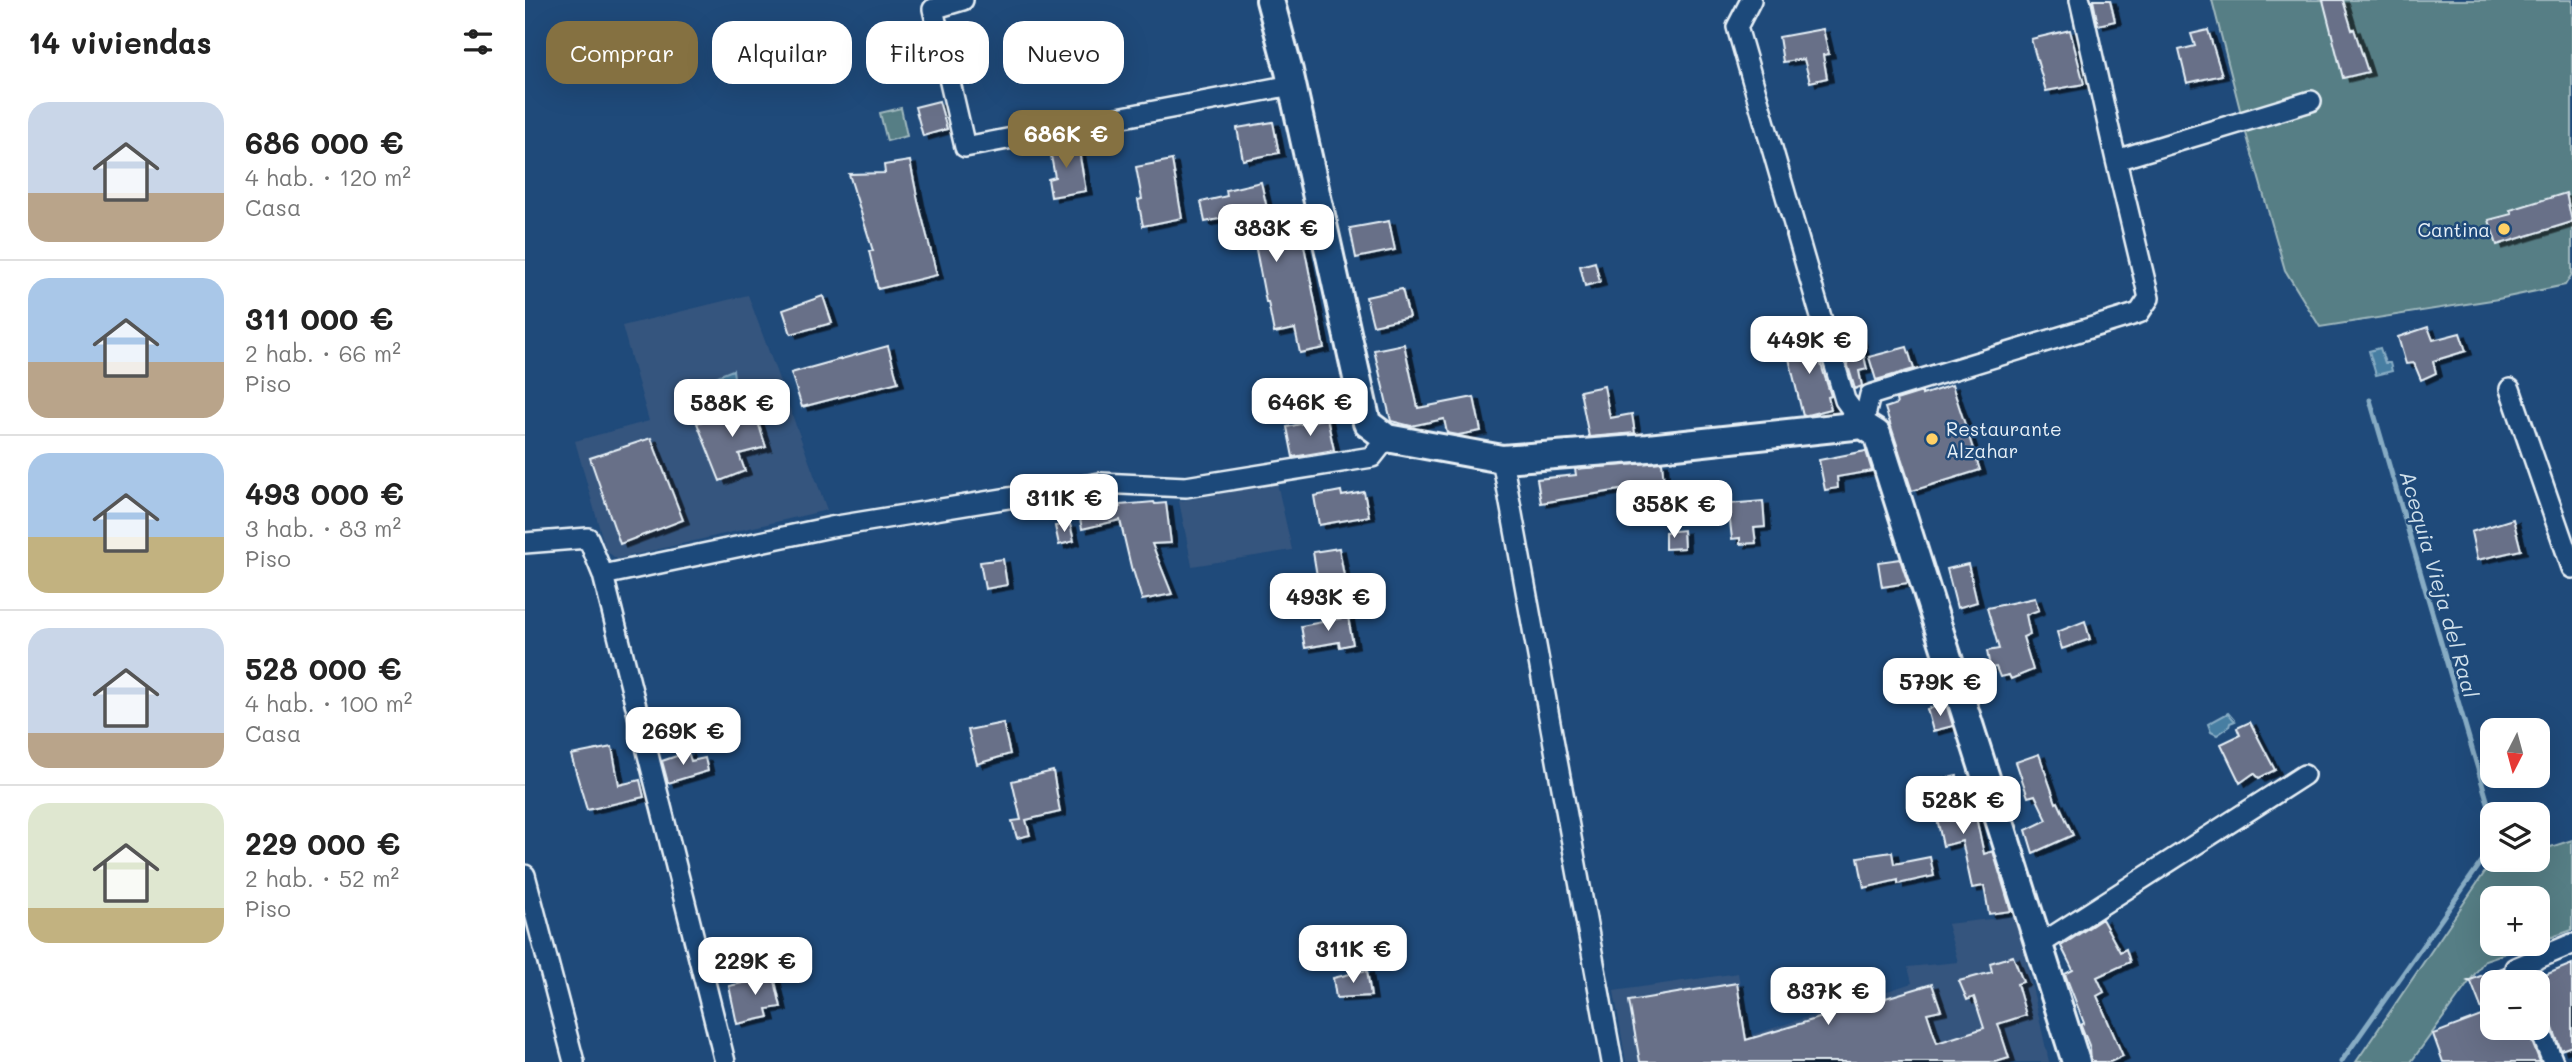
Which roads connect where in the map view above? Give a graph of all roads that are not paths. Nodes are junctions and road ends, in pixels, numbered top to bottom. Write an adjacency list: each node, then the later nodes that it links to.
1 (963, 0): 5 (street)
2 (1270, 0): 5 (main road)
3 (1751, 0): 9 (street)
4 (2080, 0): 7 (street)
5 (1292, 85): 10 (main road)
6 (2311, 101): 7 (street)
7 (2116, 160): 9 (street)
8 (2510, 389): 13 (street)
9 (1863, 425): 11 (main road); 18 (main road)
10 (1387, 438): 11 (main road); 14 (street)
11 (1502, 459): 23 (street)
12 (525, 543): 14 (street)
13 (2572, 568)
14 (603, 575): 22 (street)
15 (2304, 775): 18 (street)
16 (525, 876): 21 (street)
17 (2572, 944): 19 (street)
18 (2039, 945): 24 (main road)
19 (2527, 970)
20 (2544, 1040): 25 (street)
21 (574, 1062)
22 (725, 1062)
23 (1612, 1062)
24 (2076, 1062)
25 (2553, 1062)

